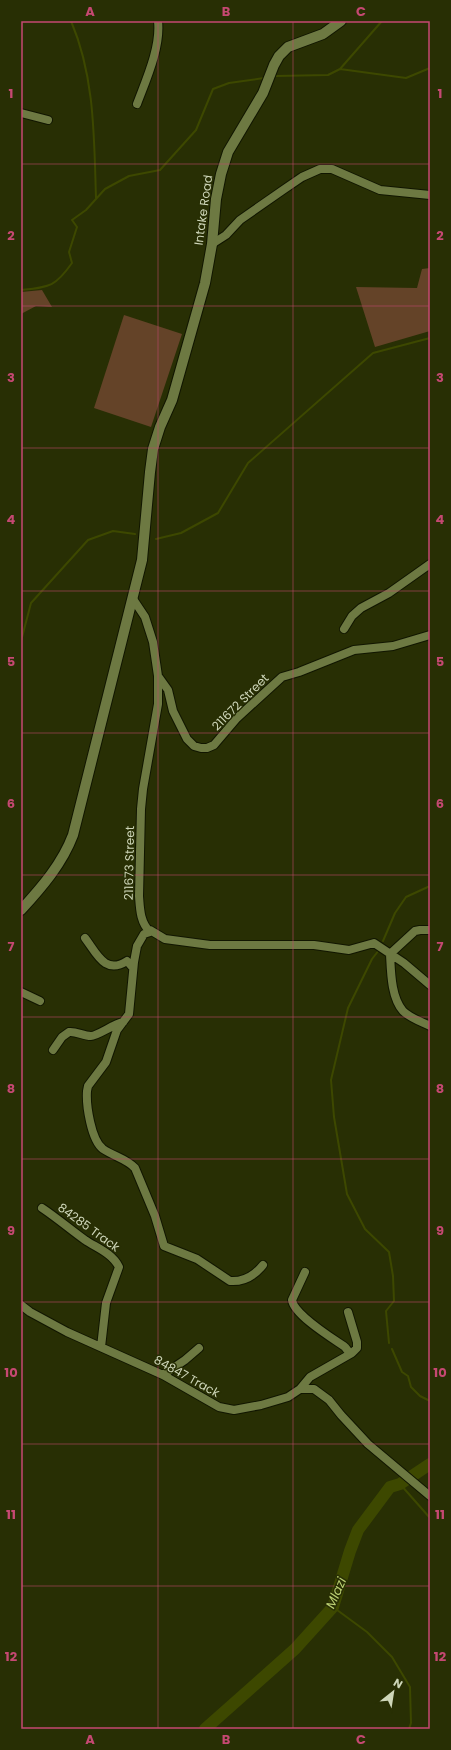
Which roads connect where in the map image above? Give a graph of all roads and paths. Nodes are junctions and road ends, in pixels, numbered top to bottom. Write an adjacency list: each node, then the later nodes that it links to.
1 (158, 21): 3 (street)
2 (341, 21): 7 (street, Intake Road)
3 (137, 104)
4 (21, 113): 5 (street)
5 (48, 120)
6 (430, 195): 7 (street)
7 (212, 244): 9 (street, Intake Road)
8 (430, 564): 10 (street)
9 (134, 599): 12 (street); 13 (street, Intake Road)
10 (344, 629)
11 (430, 635): 12 (street, 211672 Street)
12 (158, 674): 15 (street, 211673 Street)
13 (21, 910)
14 (430, 930): 17 (street)
15 (150, 932): 17 (street); 18 (street)
16 (85, 938): 18 (street)
17 (390, 954): 19 (street); 23 (street)
18 (133, 968): 22 (street)
19 (430, 985)
20 (21, 992): 21 (street)
21 (40, 1001)
22 (123, 1022): 24 (street); 26 (street)
23 (430, 1026)
24 (53, 1050)
25 (42, 1208): 30 (street, 84285 Track)
26 (263, 1265)
27 (305, 1272): 32 (street)
28 (21, 1304): 30 (street, 84847 Track)
29 (348, 1312): 32 (street)
30 (101, 1347): 33 (street, 84847 Track)
31 (200, 1348): 33 (street)
32 (348, 1354): 34 (street, 84847 Track)
33 (163, 1375): 34 (street, 84847 Track)
34 (300, 1389): 35 (street)
35 (430, 1496)

